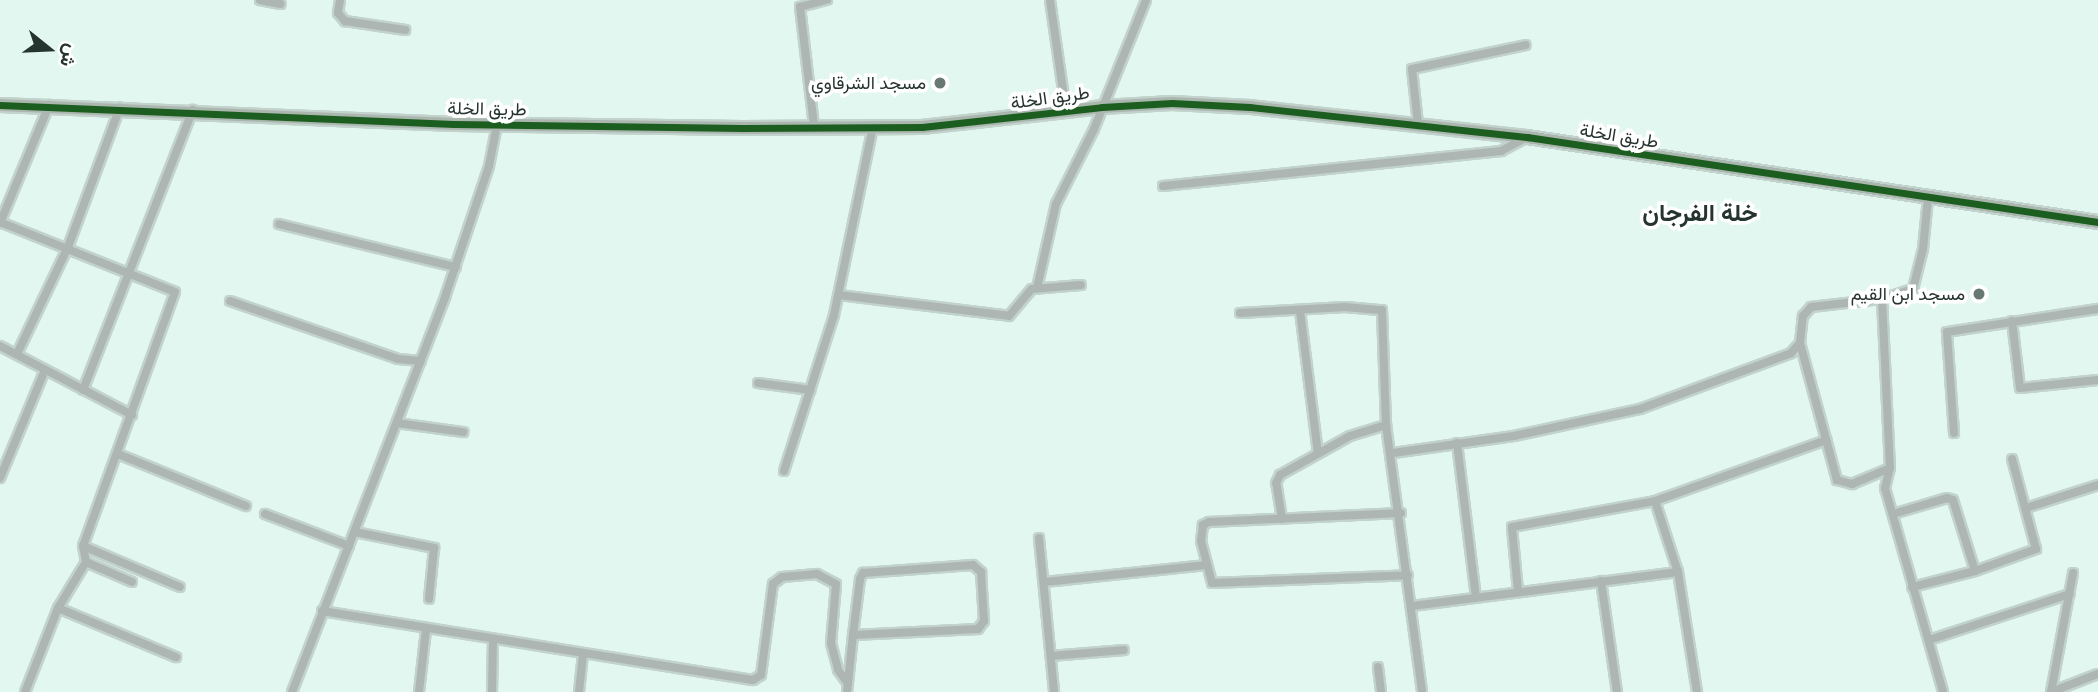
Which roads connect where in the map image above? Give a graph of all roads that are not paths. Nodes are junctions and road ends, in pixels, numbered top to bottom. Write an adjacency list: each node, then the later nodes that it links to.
1 (260, 0): 6 (street)
2 (340, 0): 7 (street)
3 (827, 0): 17 (street)
4 (1050, 0): 14 (street)
5 (1146, 0): 12 (street)
6 (281, 4)
7 (405, 30)
8 (1526, 45): 15 (street)
9 (0, 104): 10 (street, طريق الخلة)
10 (49, 105): 11 (street, طريق الخلة); 22 (street)
11 (120, 107): 13 (street, طريق الخلة); 25 (street)
12 (1102, 107): 14 (street, طريق الخلة); 15 (street, طريق الخلة); 29 (street)
13 (193, 110): 16 (street, طريق الخلة); 27 (street)
14 (1066, 111): 18 (street, طريق الخلة)
15 (1418, 124): 19 (street, طريق الخلة)
16 (497, 125): 17 (street, طريق الخلة); 26 (street)
17 (814, 126): 18 (street, طريق الخلة)
18 (873, 127): 30 (street)
19 (1527, 137): 20 (street); 21 (street, طريق الخلة)
20 (1163, 186)
21 (1928, 198): 23 (street, طريق الخلة); 31 (street)
22 (0, 222): 25 (street)
23 (2098, 222)
24 (279, 224): 26 (street)
25 (68, 247): 27 (street); 39 (street)
26 (456, 267): 40 (street)
27 (130, 272): 44 (street); 46 (street)
28 (1081, 285): 29 (street)
29 (1037, 288): 30 (street)
30 (839, 295): 45 (street)
31 (1882, 299): 37 (street); 57 (street)
32 (230, 301): 40 (street)
33 (2098, 309): 36 (street)
34 (1300, 310): 35 (street); 48 (street); 53 (street)
35 (1240, 313)
36 (2012, 321): 42 (street); 50 (street)
37 (1800, 343): 51 (street); 52 (street)
38 (0, 346): 39 (street)
39 (17, 354): 41 (street)
40 (421, 361): 47 (street)
41 (45, 370): 44 (street); 59 (street)
42 (2098, 380)
43 (758, 383): 45 (street)
44 (82, 390): 46 (street)
45 (811, 390): 58 (street)
46 (132, 415): 55 (street)
47 (397, 423): 49 (street); 68 (street)
48 (1386, 425): 53 (street); 54 (street)
49 (463, 432)
50 (1954, 433)
51 (1826, 440): 57 (street); 61 (street)
52 (1457, 443): 54 (street); 85 (street)
53 (1318, 453): 67 (street)
54 (1393, 453): 64 (street)
55 (118, 454): 62 (street); 70 (street)
56 (2012, 458): 63 (street)
57 (1890, 467): 66 (street)
58 (784, 471)
59 (0, 478)
60 (2098, 485): 63 (street)
61 (1655, 501): 75 (street); 83 (street)
62 (246, 506)
63 (2026, 508): 74 (street)
64 (1401, 513): 67 (street); 77 (street)
65 (265, 514): 71 (street)
66 (1894, 514): 74 (street); 82 (street)
67 (1282, 519): 73 (street)
68 (355, 532): 71 (street); 86 (street)
69 (1039, 538): 80 (street)
70 (83, 546): 72 (street); 81 (street)
71 (349, 546): 89 (street)
72 (86, 562): 79 (street); 88 (street)
73 (1205, 565): 77 (street); 80 (street)
74 (1975, 571): 82 (street)
75 (1678, 572): 78 (street); 110 (street)
76 (2073, 573): 84 (street)
77 (1408, 575): 87 (street)
78 (1601, 581): 83 (street); 109 (street)
79 (132, 582)
80 (1044, 582): 96 (street)
81 (180, 587)
82 (1912, 587): 92 (street)
83 (1518, 591): 85 (street)
84 (2070, 594): 92 (street); 112 (street)
85 (1476, 598): 87 (street)
86 (429, 599)
87 (1412, 606): 108 (street)
88 (58, 608): 97 (street); 101 (street)
89 (322, 611): 90 (street); 102 (street)
90 (426, 630): 93 (street); 103 (street)
91 (853, 635): 91 (street); 100 (street)
92 (1929, 640): 111 (street)
93 (493, 641): 95 (street); 104 (street)
94 (1124, 649): 96 (street)
95 (583, 655): 100 (street); 105 (street)
96 (1051, 656): 106 (street)
97 (176, 657)
98 (1378, 667): 107 (street)
99 (2098, 674): 112 (street)
100 (847, 688)
101 (25, 692)
102 (292, 692)
103 (419, 692)
104 (492, 692)
105 (579, 692)
106 (1054, 692)
107 (1381, 692)
108 (1422, 692)
109 (1617, 692)
110 (1697, 692)
111 (1943, 692)
112 (2051, 692)

